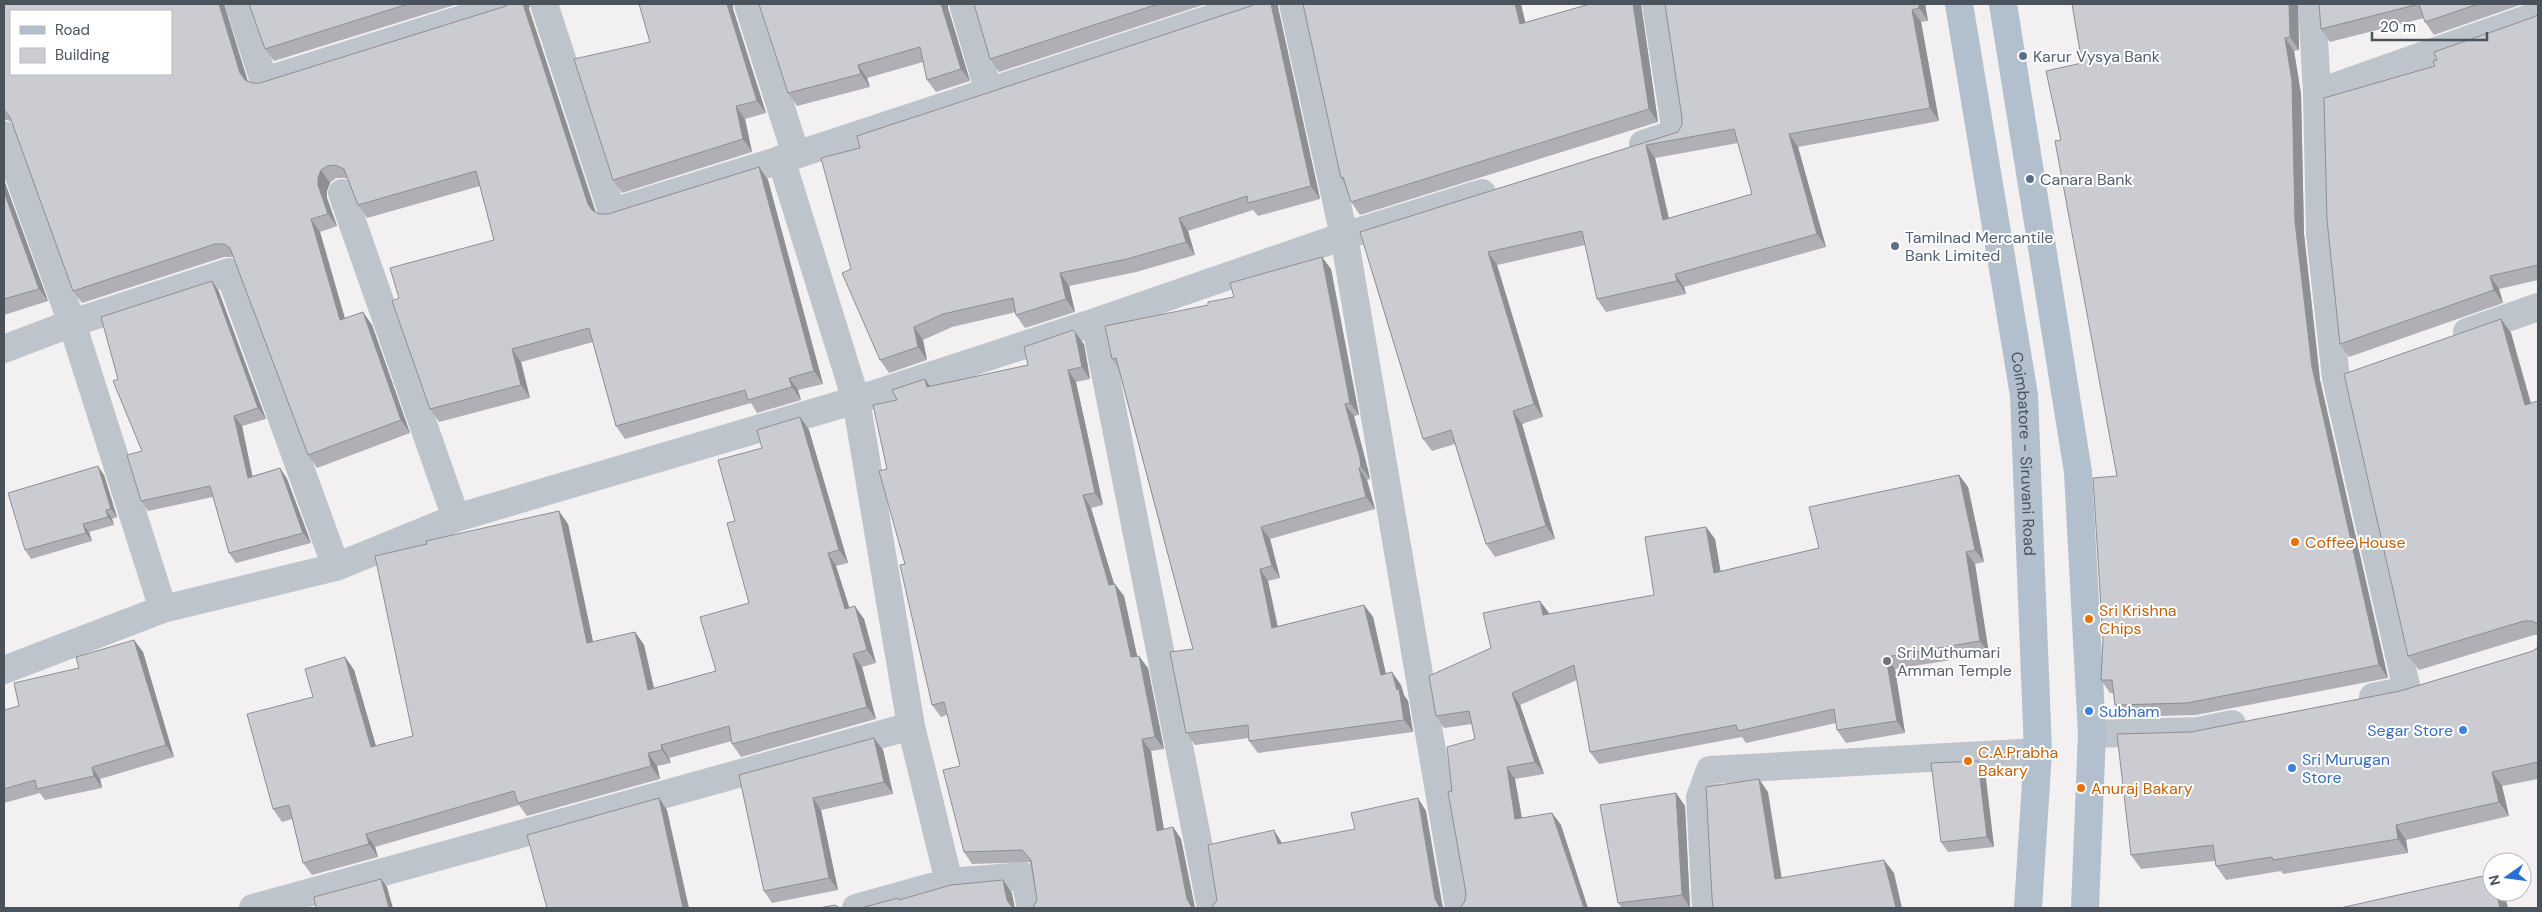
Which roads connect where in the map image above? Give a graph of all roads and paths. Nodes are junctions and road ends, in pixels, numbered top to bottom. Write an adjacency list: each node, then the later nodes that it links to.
1 (239, 4): 2 (street)
2 (510, 4)
3 (544, 4): 17 (street)
4 (748, 4): 17 (street)
5 (962, 4): 13 (street)
6 (1255, 4): 13 (street)
7 (1293, 4): 21 (street)
8 (1656, 4): 16 (street)
9 (1959, 4): 40 (main road, Coimbatore - Siruvani Road)
10 (2003, 4): 39 (main road)
11 (2312, 4): 14 (street)
12 (2538, 15): 14 (street)
13 (988, 92): 17 (street)
14 (2317, 93): 28 (street)
15 (4, 135): 20 (street)
16 (1619, 151)
17 (789, 157): 29 (street)
18 (1506, 186): 21 (street)
19 (342, 193): 30 (street)
20 (14, 196): 24 (street)
21 (1344, 236): 23 (street); 46 (street)
22 (2538, 307): 25 (street)
23 (1095, 322): 29 (street); 45 (street)
24 (72, 323): 26 (street); 31 (street); 32 (street)
25 (2446, 340)
26 (4, 349)
27 (2363, 368): 28 (street)
28 (2336, 378): 35 (street)
29 (856, 400): 30 (street); 38 (street)
30 (456, 518): 31 (street)
31 (336, 567): 32 (street)
32 (163, 609): 33 (street)
33 (4, 670)
34 (2435, 682): 35 (street)
35 (2407, 690): 36 (street)
36 (2350, 702)
37 (2255, 720): 39 (street)
38 (911, 726): 41 (street); 42 (street)
39 (2092, 734): 49 (main road)
40 (2038, 752): 47 (street); 48 (main road, Coimbatore - Siruvani Road)
41 (949, 882): 43 (street); 44 (street)
42 (260, 907)
43 (856, 908)
44 (1031, 908)
45 (1211, 908)
46 (1459, 908)
47 (1706, 908)
48 (2028, 908)
49 (2085, 908)

